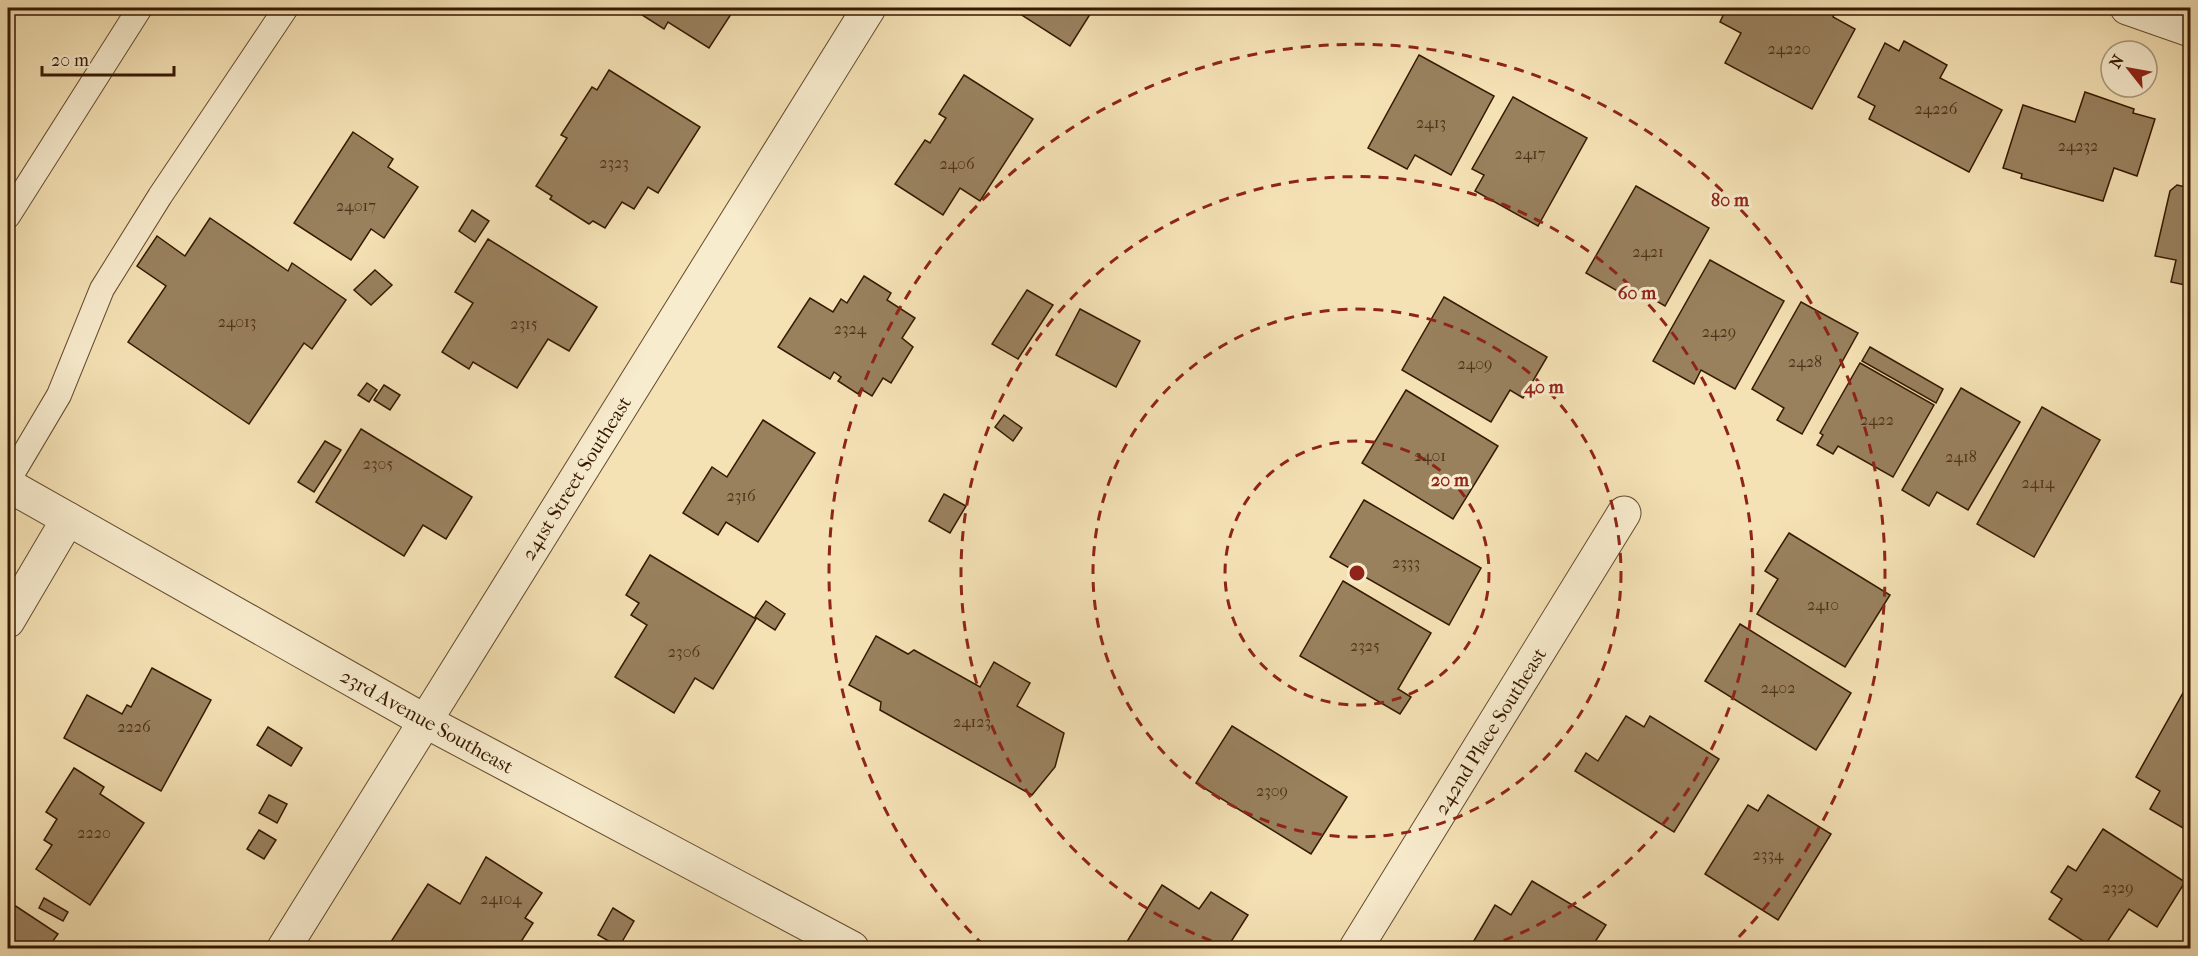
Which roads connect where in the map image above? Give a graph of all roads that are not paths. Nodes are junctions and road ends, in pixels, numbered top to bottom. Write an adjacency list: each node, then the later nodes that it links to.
1 (140, 8): 6 (lane)
2 (285, 8): 7 (lane)
3 (869, 8): 11 (street, 241st Street Southeast)
4 (2127, 8): 5 (street)
5 (2190, 30)
6 (8, 216)
7 (8, 483): 9 (street, 23rd Avenue Southeast)
8 (1624, 513): 14 (street, 242nd Place Southeast)
9 (68, 519): 10 (street); 11 (street, 23rd Avenue Southeast)
10 (8, 621)
11 (425, 721): 12 (street, 241st Street Southeast); 13 (street, 23rd Avenue Southeast)
12 (284, 948)
13 (852, 948)
14 (1356, 948)

